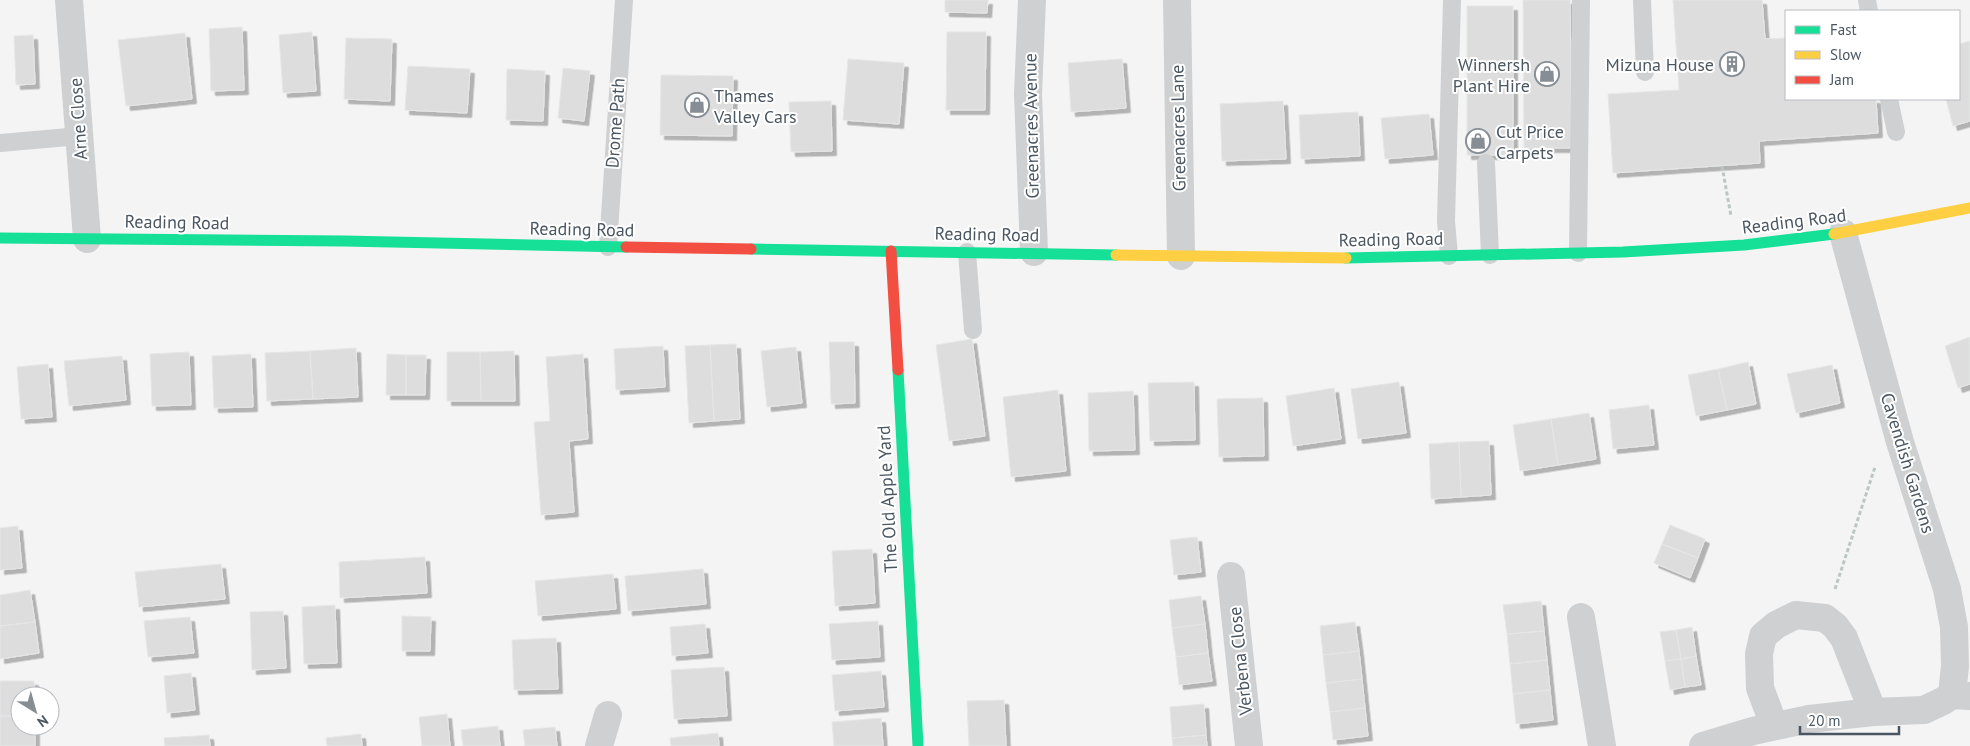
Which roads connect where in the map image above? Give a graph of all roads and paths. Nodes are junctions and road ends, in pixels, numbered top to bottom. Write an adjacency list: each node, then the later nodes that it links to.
1 (69, 0): 11 (street, Arne Close)
2 (624, 0): 20 (lane, Drome Path)
3 (1032, 0): 23 (street, Greenacres Avenue)
4 (1177, 0): 26 (street, Greenacres Lane)
5 (1452, 0): 27 (lane)
6 (1581, 0): 24 (lane)
7 (1642, 0): 8 (lane)
8 (1645, 72)
9 (1889, 100): 10 (lane)
10 (1896, 132)
11 (80, 136): 12 (lane); 19 (street, Arne Close)
12 (0, 143)
13 (1486, 163): 25 (lane)
14 (1722, 166): 16 (path)
15 (1970, 208): 17 (main road, Reading Road)
16 (1732, 222)
17 (1843, 233): 24 (main road, Reading Road); 29 (street, Cavendish Gardens)
18 (0, 238): 19 (main road, Reading Road)
19 (87, 239): 20 (main road, Reading Road)
20 (608, 247): 21 (main road, Reading Road)
21 (891, 251): 22 (main road, Reading Road); 38 (main road, The Old Apple Yard)
22 (967, 252): 23 (main road, Reading Road); 28 (lane)
23 (1034, 252): 26 (main road, Reading Road)
24 (1578, 253): 25 (main road, Reading Road)
25 (1490, 255): 27 (main road, Reading Road)
26 (1181, 256): 27 (main road, Reading Road)
27 (1448, 256)
28 (973, 330)
29 (1900, 442): 32 (path); 33 (street, Cavendish Gardens)
30 (1231, 576): 39 (street, Verbena Close)
31 (1581, 617): 40 (street)
32 (1826, 618): 34 (street); 36 (street)
33 (1961, 695): 34 (street, Cavendish Gardens)
34 (1873, 712): 36 (street, Cavendish Gardens)
35 (608, 715): 37 (street)
36 (1774, 725): 41 (street)
37 (599, 746)
38 (918, 746)
39 (1250, 746)
40 (1602, 746)
41 (1703, 746)

